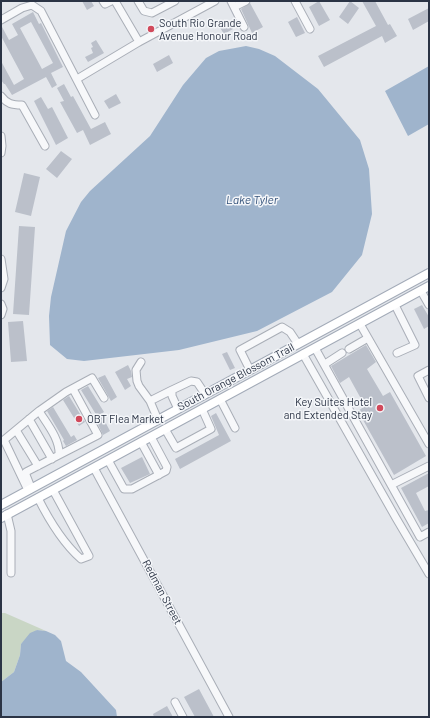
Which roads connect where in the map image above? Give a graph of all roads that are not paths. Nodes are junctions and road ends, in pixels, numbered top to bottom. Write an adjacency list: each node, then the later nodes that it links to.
1 (103, 1): 2 (street)
2 (111, 1)
3 (115, 1): 13 (street)
4 (138, 1): 5 (street)
5 (175, 1)
6 (215, 1): 13 (street)
7 (246, 1): 9 (street)
8 (295, 1): 12 (street)
9 (232, 4): 11 (street)
10 (1, 20): 14 (street)
11 (244, 27)
12 (310, 29)
13 (138, 42): 14 (street)
14 (77, 79): 16 (street)
15 (1, 96): 18 (street)
16 (95, 115)
17 (1, 136): 19 (street)
18 (45, 146)
19 (1, 153)
20 (1, 259): 22 (street)
21 (429, 273): 31 (main road, South Orange Blossom Trail)
22 (2, 277): 24 (street)
23 (429, 286): 25 (main road, South Orange Blossom Trail)
24 (1, 288)
25 (421, 291): 27 (main road, South Orange Blossom Trail); 28 (street)
26 (1, 304): 29 (street)
27 (394, 305): 30 (main road, South Orange Blossom Trail); 38 (street)
28 (429, 305)
29 (1, 314)
30 (360, 324): 32 (street); 34 (main road, South Orange Blossom Trail)
31 (330, 326): 33 (main road, South Orange Blossom Trail); 34 (main road)
32 (368, 338): 35 (street); 61 (street)
33 (298, 344): 41 (main road); 42 (main road, South Orange Blossom Trail); 42 (street)
34 (316, 348): 37 (main road, South Orange Blossom Trail); 40 (street)
35 (349, 349)
36 (342, 353): 40 (street)
37 (303, 354): 41 (main road, South Orange Blossom Trail); 77 (street)
38 (397, 354)
39 (141, 362): 50 (street)
40 (325, 364): 70 (street)
41 (283, 365): 49 (main road, South Orange Blossom Trail)
42 (250, 370): 46 (main road, South Orange Blossom Trail)
43 (429, 370): 48 (street)
44 (73, 389): 47 (street); 53 (street); 63 (street)
45 (172, 390): 46 (street); 50 (street); 51 (street)
46 (205, 394): 51 (main road, South Orange Blossom Trail)
47 (104, 398)
48 (429, 398)
49 (220, 399): 52 (main road, South Orange Blossom Trail); 56 (street)
50 (150, 401): 55 (street)
51 (178, 409): 55 (main road, South Orange Blossom Trail)
52 (202, 409): 57 (main road, South Orange Blossom Trail); 57 (street)
53 (39, 411): 54 (street); 63 (street)
54 (29, 419): 58 (street); 64 (street)
55 (158, 420): 62 (main road, South Orange Blossom Trail)
56 (236, 428)
57 (165, 429): 59 (main road, South Orange Blossom Trail)
58 (16, 430): 66 (street); 71 (street)
59 (151, 437): 60 (main road, South Orange Blossom Trail); 69 (street)
60 (141, 442): 65 (main road, South Orange Blossom Trail); 69 (street)
61 (429, 444)
62 (108, 447): 68 (main road); 71 (main road, South Orange Blossom Trail)
63 (59, 455): 64 (street)
64 (52, 459): 66 (street)
65 (108, 460): 68 (main road, South Orange Blossom Trail); 69 (street)
66 (38, 466): 71 (street)
67 (429, 466): 70 (street)
68 (94, 468): 72 (main road, South Orange Blossom Trail); 80 (street, Redman Street)
69 (159, 475)
70 (391, 485): 75 (street)
71 (30, 489): 74 (main road, South Orange Blossom Trail)
72 (53, 490): 73 (main road, South Orange Blossom Trail); 73 (street)
73 (38, 498): 74 (main road, South Orange Blossom Trail)
74 (2, 509): 76 (street)
75 (429, 532)
76 (11, 573)
77 (429, 574)
78 (175, 702): 79 (street)
79 (183, 717)
80 (229, 717)

